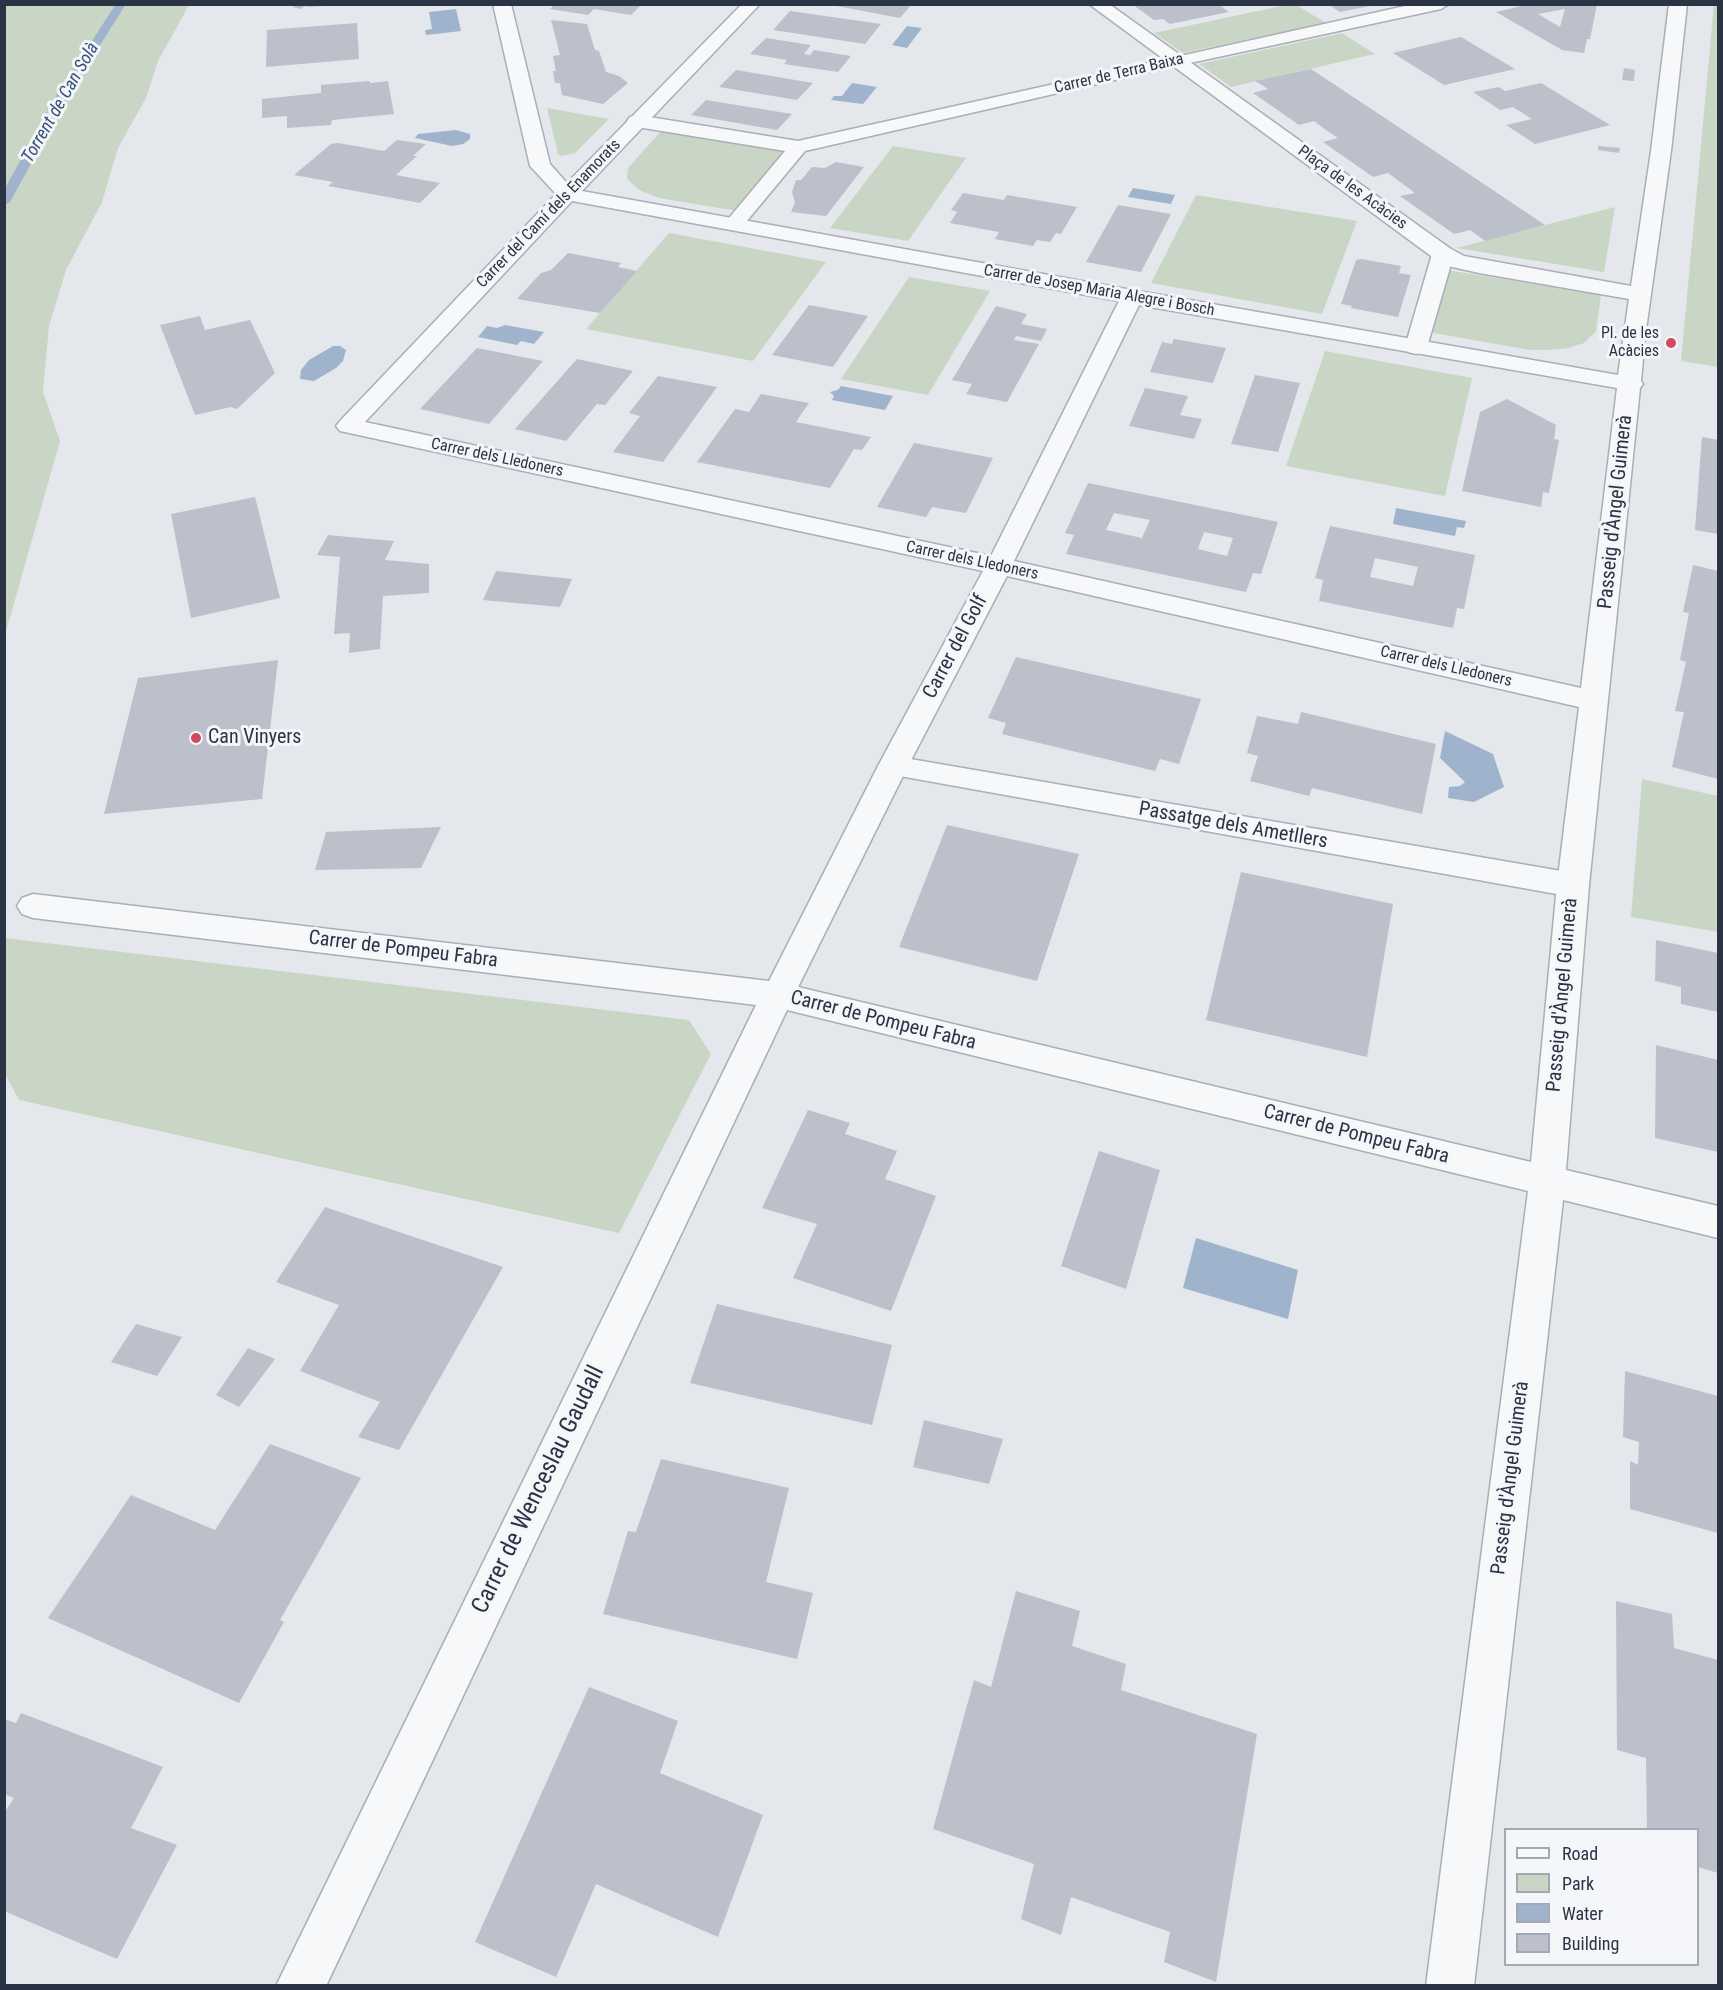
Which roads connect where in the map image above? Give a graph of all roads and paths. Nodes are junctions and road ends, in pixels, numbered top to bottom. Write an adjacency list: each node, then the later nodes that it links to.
1 (502, 4): 9 (street)
2 (752, 4): 7 (street, Carrer del Camí dels Enamorats)
3 (1097, 4): 6 (street, Plaça de les Acàcies)
4 (1441, 4): 6 (street, Carrer de Terra Baixa)
5 (1678, 4): 12 (street, Passeig d'Àngel Guimerà)
6 (1176, 61): 8 (street, Carrer de Terra Baixa); 11 (street, Plaça de les Acàcies)
7 (637, 121): 8 (street, Carrer de Terra Baixa); 9 (street, Carrer del Camí dels Enamorats)
8 (798, 147): 10 (street)
9 (567, 194): 10 (street, Carrer de Josep Maria Alegre i Bosch); 16 (street, Carrer del Camí dels Enamorats)
10 (734, 224): 13 (street, Carrer de Josep Maria Alegre i Bosch)
11 (1443, 254): 12 (street, Plaça de les Acàcies); 14 (street)
12 (1640, 294): 15 (street, Passeig d'Àngel Guimerà)
13 (1132, 297): 14 (street, Carrer de Josep Maria Alegre i Bosch); 17 (street, Carrer del Golf)
14 (1416, 347): 15 (street, Carrer de Josep Maria Alegre i Bosch)
15 (1630, 384): 18 (street, Passeig d'Àngel Guimerà)
16 (348, 426): 17 (street, Carrer dels Lledoners)
17 (999, 566): 18 (street, Carrer dels Lledoners); 19 (street, Carrer del Golf)
18 (1595, 701): 20 (street, Passeig d'Àngel Guimerà)
19 (893, 766): 20 (street, Passatge dels Ametllers); 22 (street, Carrer del Golf)
20 (1573, 885): 23 (street, Passeig d'Àngel Guimerà)
21 (33, 906): 22 (street, Carrer de Pompeu Fabra)
22 (778, 995): 23 (street, Carrer de Pompeu Fabra); 25 (street, Carrer de Wenceslau Gaudall)
23 (1547, 1182): 24 (street, Carrer de Pompeu Fabra); 26 (street, Passeig d'Àngel Guimerà)
24 (1719, 1222)
25 (300, 1986)
26 (1450, 1986)

